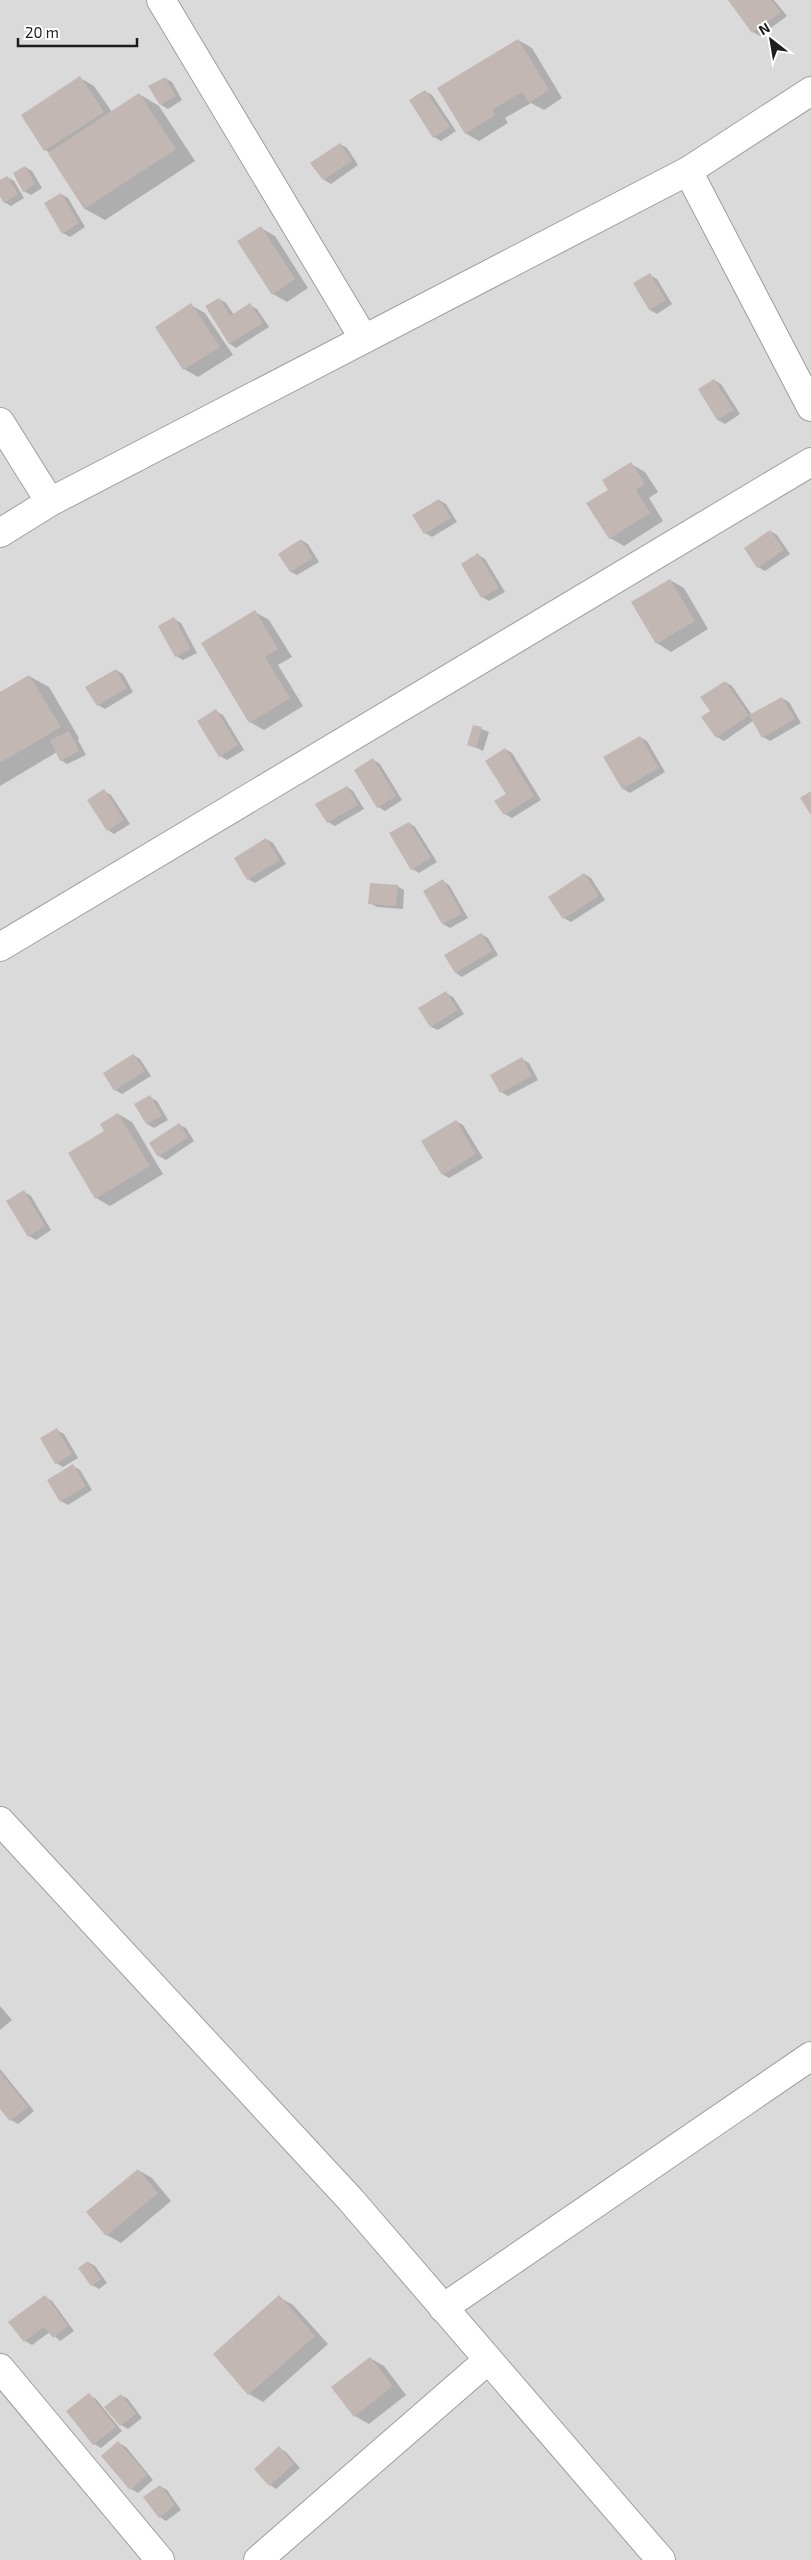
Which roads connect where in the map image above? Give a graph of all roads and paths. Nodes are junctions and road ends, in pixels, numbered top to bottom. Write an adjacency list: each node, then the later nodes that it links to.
1 (162, 0): 4 (street)
2 (811, 91): 3 (street)
3 (688, 171): 4 (street); 5 (street)
4 (364, 339): 8 (street)
5 (811, 407)
6 (0, 422): 8 (street)
7 (811, 462): 10 (street)
8 (50, 502): 9 (street)
9 (0, 533)
10 (0, 947)
11 (0, 1821): 13 (street)
12 (811, 2056): 13 (street)
13 (443, 2308): 14 (street)
14 (488, 2360): 17 (street); 18 (street)
15 (0, 2368): 16 (street)
16 (160, 2560)
17 (258, 2560)
18 (661, 2560)

